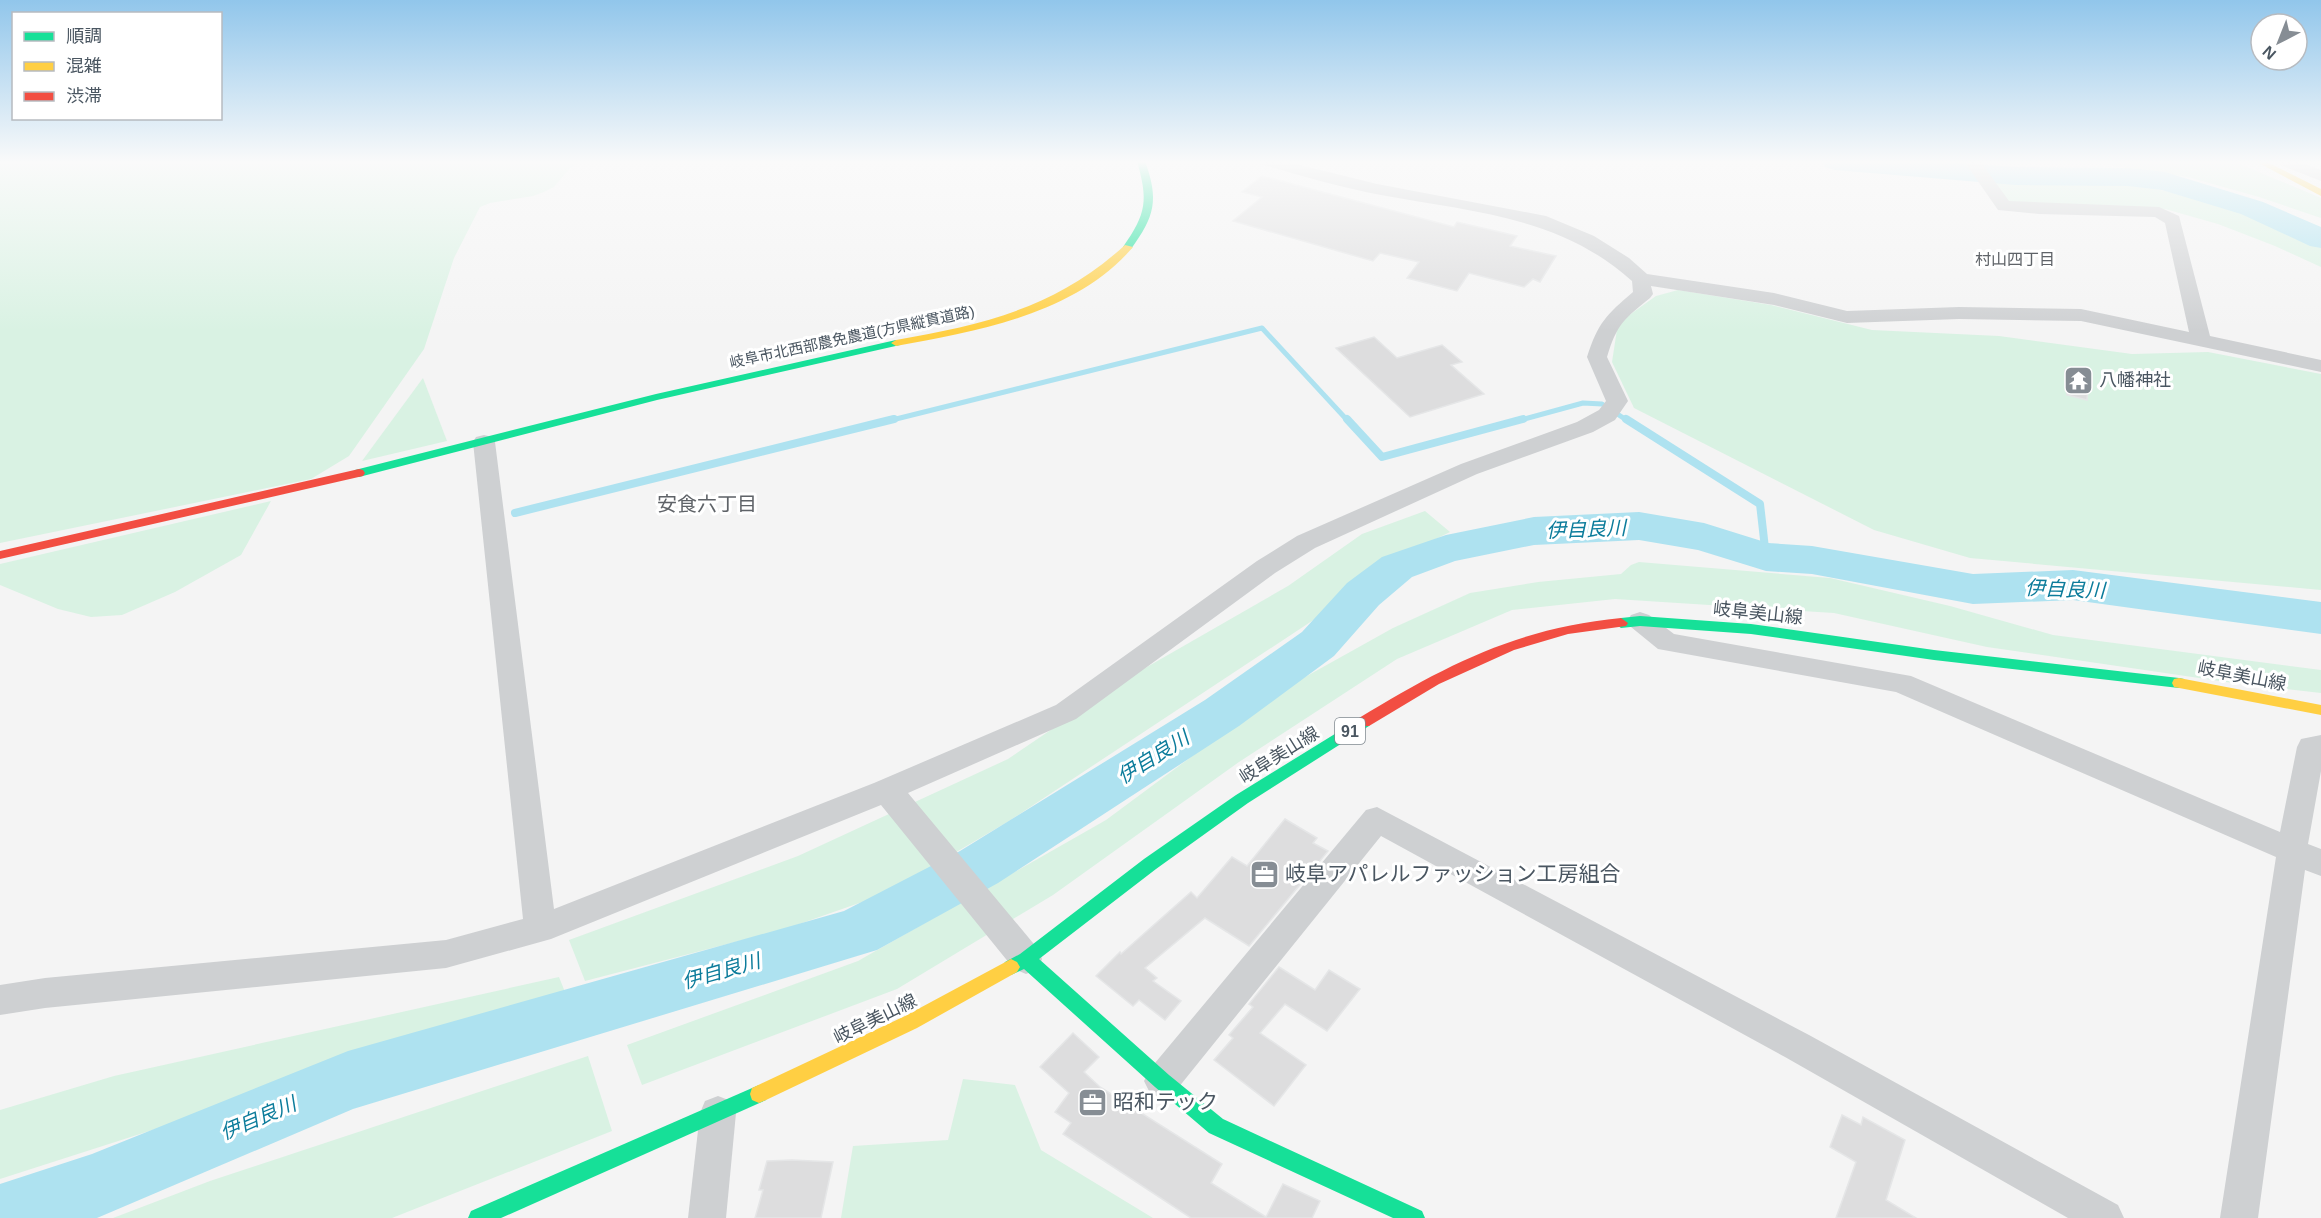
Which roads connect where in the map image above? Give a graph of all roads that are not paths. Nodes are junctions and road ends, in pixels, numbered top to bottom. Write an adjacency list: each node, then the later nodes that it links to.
1 (1147, 218): 7 (street, 岐阜市北西部農免農道(方県縦貫道路))
2 (1529, 218): 4 (street)
3 (2169, 218): 5 (street)
4 (1641, 279): 5 (street); 12 (street)
5 (2201, 339): 6 (street)
6 (2321, 366)
7 (480, 443): 8 (street, 岐阜市北西部農免農道(方県縦貫道路)); 14 (street)
8 (0, 555)
9 (1640, 621): 10 (street, 岐阜美山線 / 91); 13 (street); 15 (street, 岐阜美山線 / 91)
10 (2321, 710)
11 (2321, 746): 13 (street)
12 (890, 795): 14 (street); 15 (street)
13 (2306, 857): 23 (street)
14 (540, 929): 16 (street)
15 (1026, 959): 17 (street); 18 (street, 岐阜美山線 / 91)
16 (0, 1000)
17 (1162, 1081): 21 (street); 22 (street)
18 (718, 1113): 19 (street, 岐阜美山線 / 91); 20 (street)
19 (478, 1218)
20 (707, 1218)
21 (1415, 1218)
22 (2105, 1218)
23 (2239, 1218)

